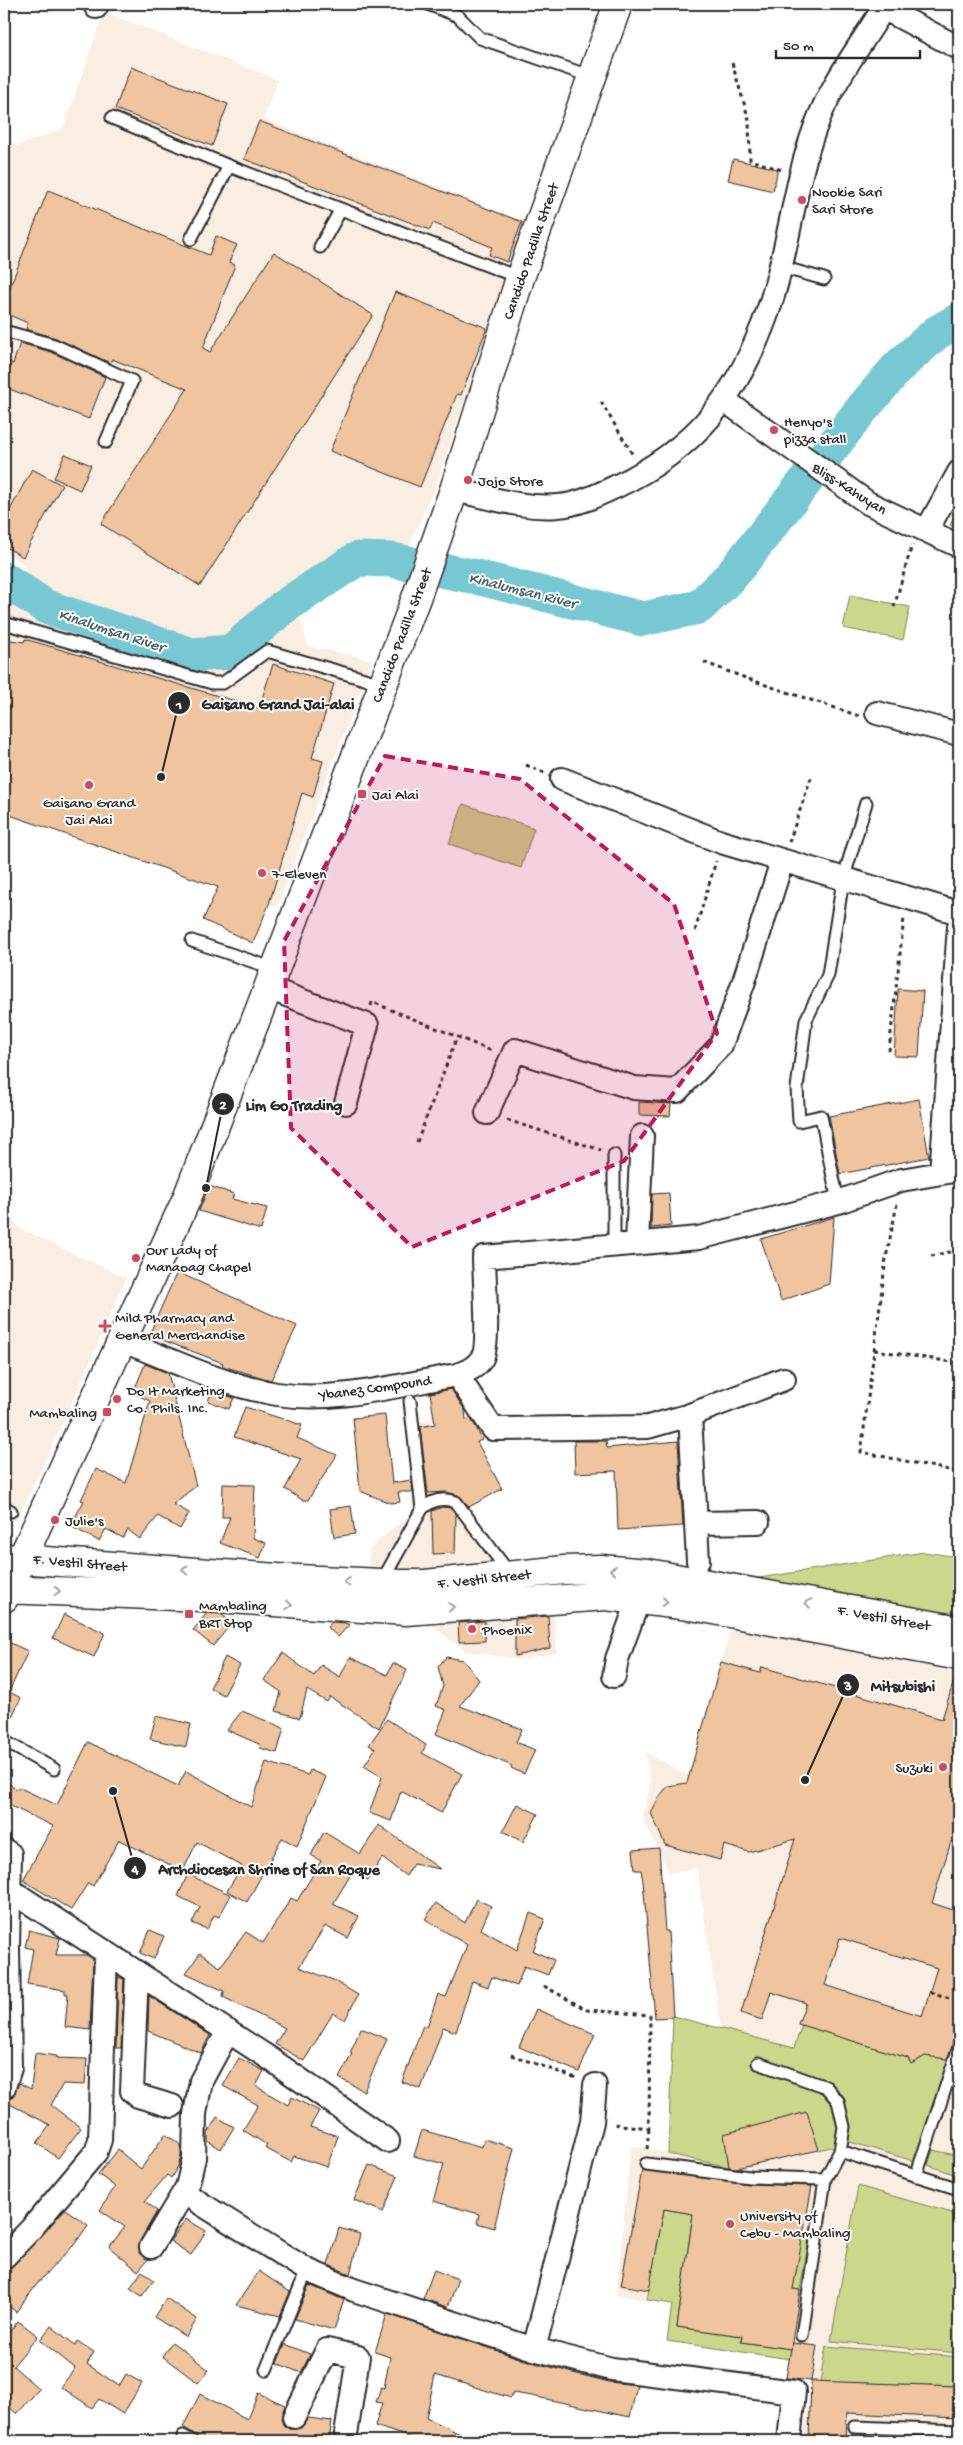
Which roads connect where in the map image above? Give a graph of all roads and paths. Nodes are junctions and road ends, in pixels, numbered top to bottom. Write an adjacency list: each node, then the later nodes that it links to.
1 (428, 4): 6 (lane)
2 (618, 4): 6 (main road, Candido Padilla Street)
3 (881, 5): 4 (street); 9 (street)
4 (959, 48)
5 (732, 63): 9 (path)
6 (592, 77): 14 (main road, Candido Padilla Street)
7 (112, 118): 8 (lane)
8 (229, 166): 10 (lane); 11 (lane)
9 (799, 176): 13 (street)
10 (341, 209): 12 (lane); 14 (lane)
11 (191, 240)
12 (320, 247)
13 (781, 266): 15 (lane); 17 (street)
14 (520, 278): 22 (main road, Candido Padilla Street)
15 (824, 279)
16 (4, 331): 19 (lane)
17 (724, 400): 21 (street); 23 (street, Bliss-Kahuyan)
18 (601, 402): 21 (path)
19 (106, 442)
20 (959, 472): 23 (street)
21 (644, 473): 22 (street)
22 (454, 490): 28 (main road, Candido Padilla Street)
23 (922, 528): 24 (street, Bliss-Kahuyan); 25 (path)
24 (959, 546)
25 (894, 607)
26 (4, 623): 28 (lane)
27 (704, 662): 29 (path)
28 (382, 684): 42 (main road, Candido Padilla Street)
29 (877, 712): 30 (street)
30 (959, 734)
31 (812, 775): 35 (path)
32 (562, 780): 34 (street)
33 (866, 803): 36 (lane)
34 (721, 842): 35 (street); 40 (path)
35 (782, 861): 36 (street); 46 (street)
36 (843, 880): 37 (street); 54 (lane)
37 (906, 896): 38 (street); 45 (path)
38 (959, 913)
39 (959, 926): 52 (street)
40 (695, 931)
41 (192, 941): 42 (lane)
42 (272, 978): 47 (street); 59 (main road, Candido Padilla Street)
43 (372, 1002): 44 (path)
44 (457, 1037): 46 (path); 50 (path)
45 (889, 1051)
46 (511, 1059): 48 (street)
47 (346, 1103)
48 (487, 1113): 51 (path)
49 (642, 1136): 55 (street)
50 (417, 1142)
51 (614, 1155): 56 (lane)
52 (950, 1172): 53 (street)
53 (901, 1180): 54 (street); 60 (path)
54 (838, 1202): 55 (street)
55 (637, 1242): 56 (street)
56 (614, 1244): 62 (street, Ybanez Compound)
57 (959, 1250): 58 (path)
58 (931, 1256)
59 (122, 1341): 62 (street, Ybanez Compound); 70 (main road, Candido Padilla Street)
60 (874, 1350): 61 (path); 66 (path)
61 (959, 1363)
62 (457, 1375): 65 (street)
63 (784, 1379): 65 (street)
64 (410, 1402): 67 (lane)
65 (690, 1415): 69 (street)
66 (959, 1472)
67 (422, 1510): 72 (lane); 73 (lane)
68 (758, 1522): 69 (street)
69 (697, 1523): 71 (street)
70 (13, 1557): 73 (main road, F. Vestil Street, one-way to 70); 74 (main road, Candido Padilla Street)
71 (698, 1562)
72 (511, 1576): 73 (main road, F. Vestil Street); 76 (main road, F. Vestil Street, one-way to 72)
73 (381, 1583)
74 (5, 1592): 75 (main road, F. Vestil Street, one-way to 75)
75 (639, 1599): 77 (main road, F. Vestil Street, one-way to 77); 78 (street)
76 (959, 1630)
77 (959, 1656)
78 (614, 1676)
79 (4, 1741): 80 (lane)
80 (54, 1770)
81 (4, 1850): 82 (street)
82 (10, 1890): 83 (street); 93 (street)
83 (106, 1953): 84 (street); 105 (street)
84 (137, 1974): 88 (street); 94 (street)
85 (544, 1986): 96 (path)
86 (930, 1992): 87 (path)
87 (959, 2001)
88 (228, 2031): 97 (street); 103 (street)
89 (959, 2047): 100 (lane)
90 (511, 2055): 92 (path)
91 (758, 2064): 98 (lane)
92 (595, 2085): 95 (street)
93 (4, 2087)
94 (172, 2106)
95 (592, 2122): 96 (path); 108 (street)
96 (649, 2128): 99 (path)
97 (388, 2141)
98 (840, 2151): 100 (lane); 101 (lane)
99 (646, 2164): 101 (lane)
100 (916, 2176): 102 (lane)
101 (825, 2179): 107 (lane)
102 (959, 2189)
103 (184, 2193): 104 (street); 106 (street)
104 (151, 2247)
105 (4, 2256)
106 (307, 2270): 108 (street); 109 (lane)
107 (802, 2336)
108 (534, 2349): 114 (street)
109 (266, 2370)
110 (294, 2417): 113 (street)
111 (855, 2427): 112 (lane)
112 (959, 2431)
113 (345, 2441)
114 (789, 2441)

